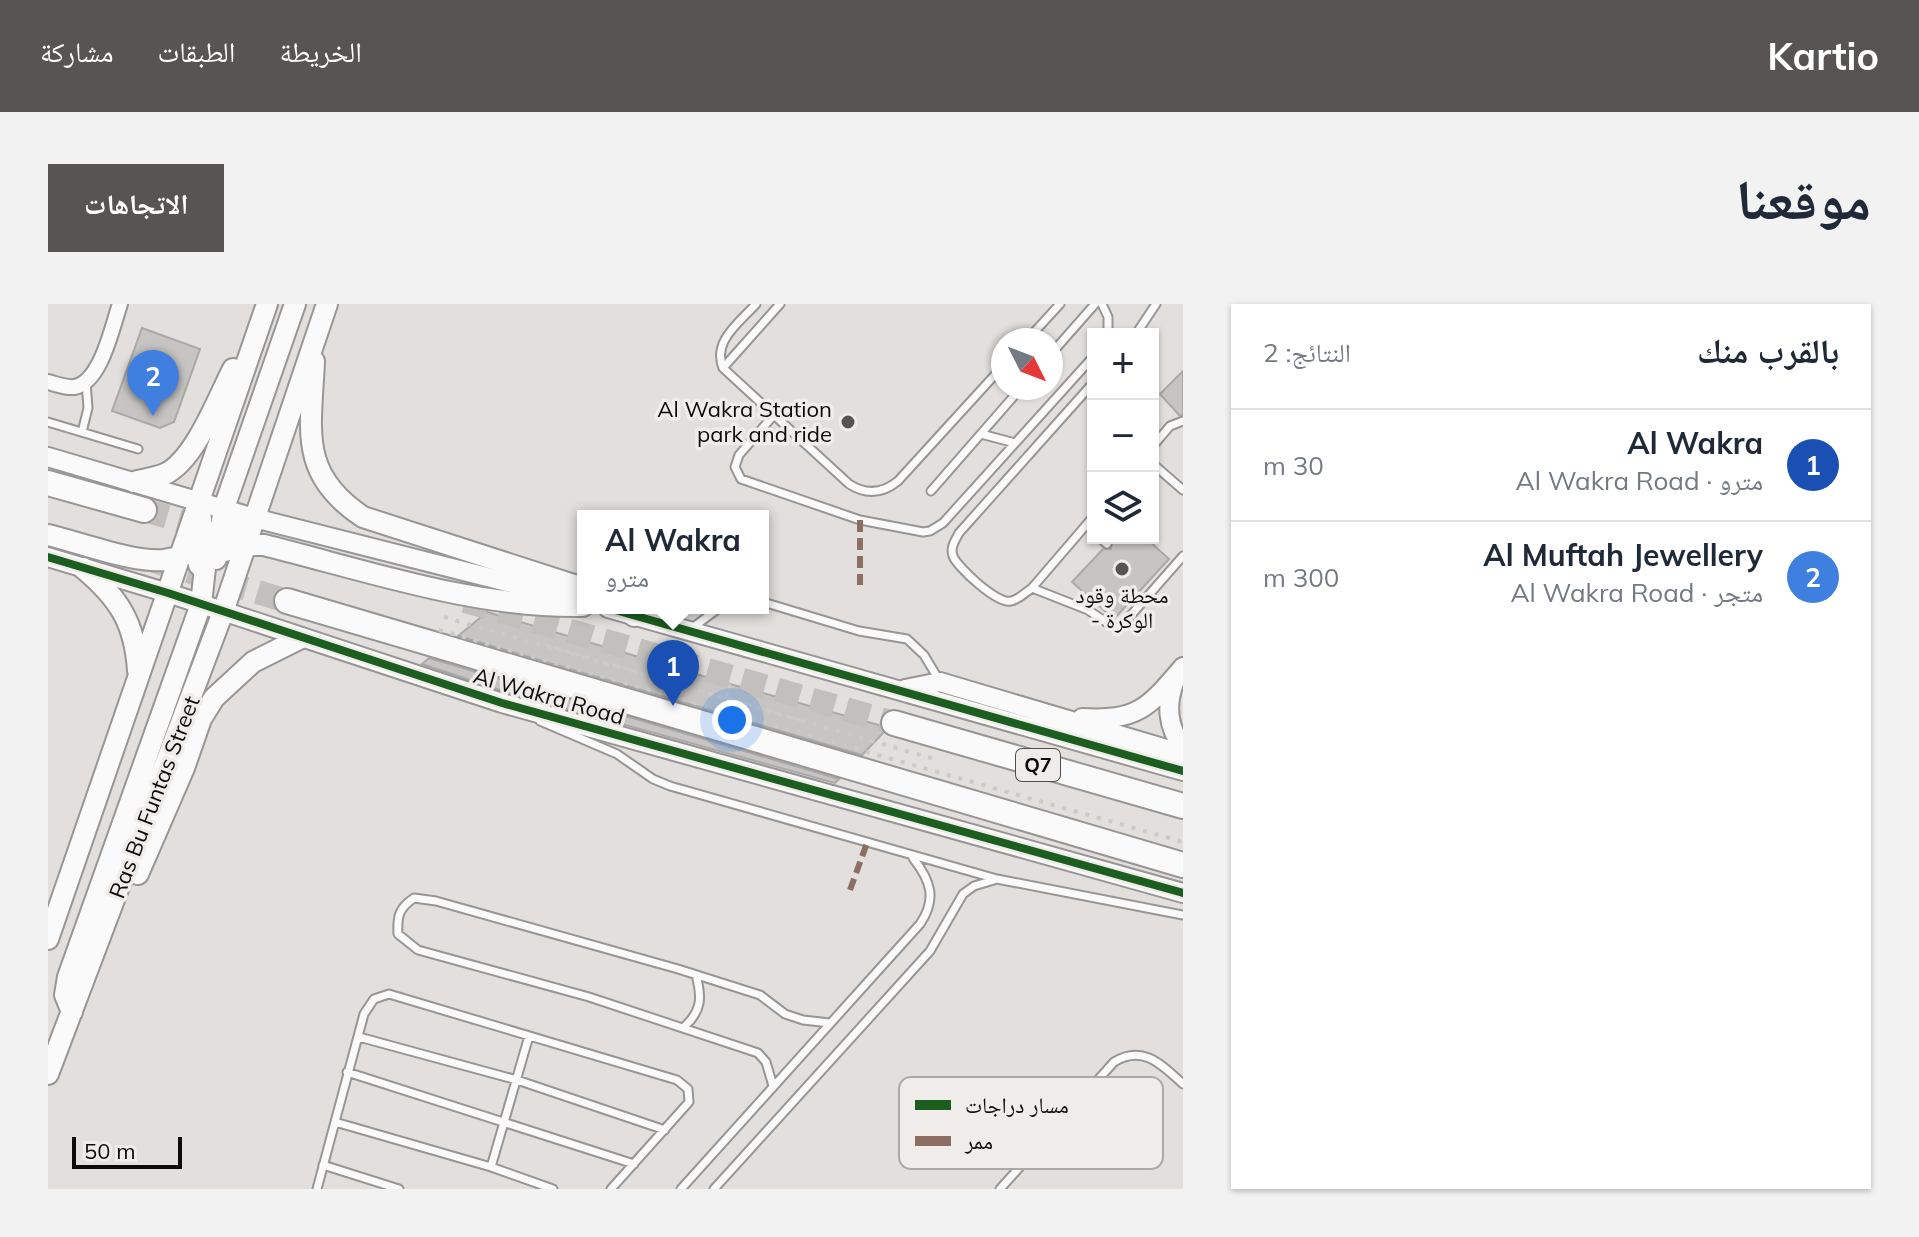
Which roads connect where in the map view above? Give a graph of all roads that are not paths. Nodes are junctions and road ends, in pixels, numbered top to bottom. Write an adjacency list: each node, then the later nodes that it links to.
1 (120, 304): 20 (street)
2 (295, 304): 38 (main road)
3 (327, 304): 14 (main road, Ras Bu Funtas Street)
4 (756, 304): 17 (lane)
5 (780, 304): 17 (lane)
6 (1060, 304): 11 (lane)
7 (1095, 304): 15 (lane)
8 (1102, 304): 12 (lane)
9 (1156, 304): 13 (lane)
10 (267, 305): 33 (main road); 37 (main road)
11 (1038, 328)
12 (1108, 328)
13 (1140, 328)
14 (315, 338): 40 (main road, Ras Bu Funtas Street); 49 (main road)
15 (1063, 340)
16 (1087, 364): 29 (lane)
17 (723, 368): 23 (lane)
18 (991, 379): 23 (lane)
19 (48, 382): 20 (street)
20 (86, 382): 26 (lane)
21 (1087, 390): 50 (lane)
22 (1011, 400): 27 (lane)
23 (773, 416): 29 (lane)
24 (1183, 421): 28 (lane)
25 (48, 422): 26 (lane)
26 (82, 432): 30 (lane)
27 (981, 434): 29 (lane); 36 (lane)
28 (1159, 439)
29 (1015, 443)
30 (138, 449)
31 (48, 457): 33 (street)
32 (1159, 469): 35 (lane)
33 (134, 482): 37 (street)
34 (48, 483): 39 (highway)
35 (1183, 490)
36 (931, 491)
37 (198, 500): 38 (street); 44 (main road); 45 (main road)
38 (224, 508): 40 (street); 44 (main road)
39 (144, 510)
40 (254, 518): 43 (main road, Ras Bu Funtas Street); 44 (main road); 53 (street)
41 (1086, 526): 50 (lane)
42 (48, 535): 45 (main road)
43 (245, 544): 44 (main road); 55 (main road); 57 (main road, Ras Bu Funtas Street)
44 (211, 550): 45 (main road); 51 (main road); 54 (main road); 57 (main road)
45 (180, 556): 51 (main road)
46 (1183, 556): 50 (lane)
47 (48, 557): 48 (street, Al Wakra Road)
48 (83, 568): 51 (street, Al Wakra Road); 63 (main road)
49 (577, 586)
50 (1032, 588)
51 (168, 593): 54 (street, Al Wakra Road); 63 (main road)
52 (287, 601): 74 (highway, Al Wakra Road)
53 (577, 602)
54 (201, 604): 57 (street, Al Wakra Road); 81 (main road)
55 (577, 604)
56 (769, 604): 64 (lane)
57 (223, 612): 61 (street, Al Wakra Road); 78 (main road, Ras Bu Funtas Street)
58 (635, 614): 60 (street)
59 (711, 614): 60 (lane)
60 (688, 631): 65 (street)
61 (301, 638): 66 (street, Al Wakra Road); 78 (main road)
62 (1180, 670): 67 (street); 69 (street)
63 (139, 679): 79 (main road)
64 (940, 682): 65 (street); 67 (street)
65 (899, 690): 71 (street)
66 (502, 703): 73 (lane); 76 (street, Al Wakra Road)
67 (1053, 716): 70 (street)
68 (894, 723): 72 (highway, Q7)
69 (1183, 747)
70 (1183, 754)
71 (1183, 771)
72 (1183, 806)
73 (912, 856): 75 (lane); 82 (lane)
74 (1183, 865)
75 (997, 879): 77 (lane); 104 (lane)
76 (1183, 893)
77 (1183, 915)
78 (107, 920): 81 (main road, Ras Bu Funtas Street)
79 (48, 939)
80 (696, 975): 82 (lane); 83 (lane); 83 (lane)
81 (72, 1012): 87 (main road, Ras Bu Funtas Street)
82 (830, 1023): 91 (lane)
83 (684, 1027): 91 (lane)
84 (529, 1036): 85 (lane); 89 (lane); 94 (lane)
85 (359, 1037): 86 (lane); 89 (lane)
86 (347, 1072): 92 (lane); 93 (lane)
87 (48, 1074)
88 (1101, 1077): 90 (lane)
89 (517, 1080): 93 (lane); 94 (lane)
90 (1183, 1084)
91 (773, 1086): 103 (lane)
92 (335, 1122): 96 (lane); 97 (lane)
93 (504, 1123): 95 (lane); 97 (lane)
94 (665, 1130): 95 (lane)
95 (634, 1164): 102 (lane)
96 (323, 1165): 99 (lane); 100 (lane)
97 (491, 1167): 101 (lane)
98 (1018, 1169): 105 (lane)
99 (317, 1188)
100 (399, 1189)
101 (553, 1189)
102 (611, 1189)
103 (681, 1189)
104 (714, 1189)
105 (1000, 1189)

